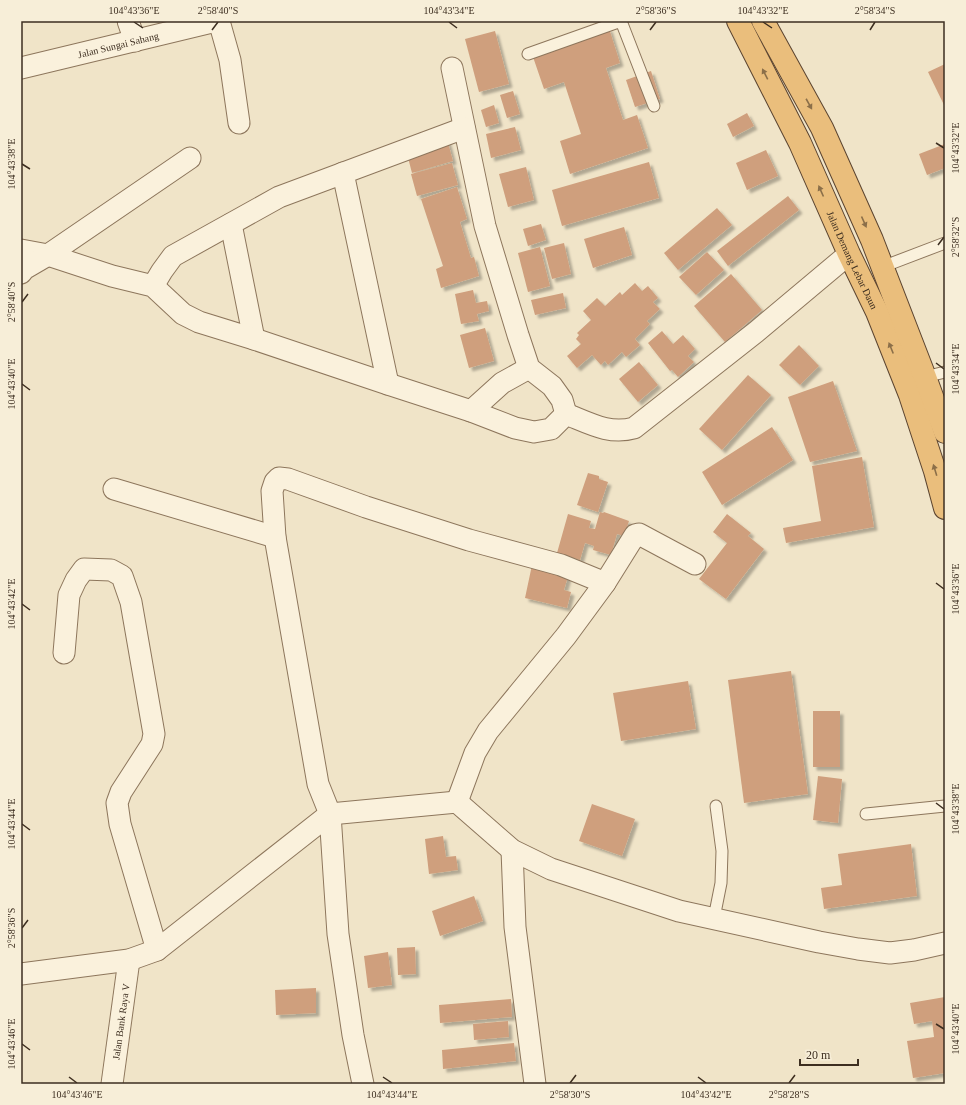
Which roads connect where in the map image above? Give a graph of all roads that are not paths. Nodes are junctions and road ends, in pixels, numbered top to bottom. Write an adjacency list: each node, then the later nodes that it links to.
1 (128, 21): 6 (street)
2 (216, 21): 6 (street, Jalan Sungai Sahang)
3 (219, 21): 11 (street)
4 (738, 21): 18 (highway, Jalan Demang Lebar Daun, one-way to 4)
5 (763, 21): 20 (highway, one-way to 20)
6 (135, 41): 8 (street, Jalan Sungai Sahang)
7 (528, 54): 10 (lane)
8 (21, 68)
9 (452, 68): 12 (street)
10 (654, 106)
11 (239, 123)
12 (464, 128): 14 (street); 24 (street)
13 (190, 158): 19 (street)
14 (343, 173): 15 (street); 26 (street)
15 (231, 224): 22 (street); 23 (street)
16 (945, 243): 20 (lane)
17 (21, 250): 19 (street)
18 (849, 254): 28 (street); 31 (highway, Jalan Demang Lebar Daun, one-way to 18)
19 (48, 255): 21 (street); 22 (street)
20 (882, 267): 25 (highway)
21 (21, 273)
22 (153, 286): 23 (street)
23 (254, 339): 26 (street)
24 (529, 368): 27 (street); 28 (street)
25 (935, 375): 29 (highway)
26 (388, 384): 27 (street)
27 (471, 411): 28 (street)
28 (566, 414)
29 (945, 432)
30 (114, 489): 32 (street)
31 (945, 508)
32 (275, 537): 34 (street); 39 (street)
33 (695, 564): 34 (street)
34 (605, 583): 36 (street)
35 (64, 653): 44 (street)
36 (457, 802): 39 (street); 41 (street)
37 (716, 806): 42 (lane)
38 (945, 806): 40 (lane)
39 (330, 814): 44 (street); 48 (street)
40 (866, 814)
41 (512, 850): 42 (street); 49 (street)
42 (714, 918): 43 (street)
43 (945, 943)
44 (157, 950): 45 (street)
45 (129, 960): 46 (street); 47 (street, Jalan Bank Raya V)
46 (21, 974)
47 (112, 1084)
48 (363, 1084)
49 (535, 1084)

